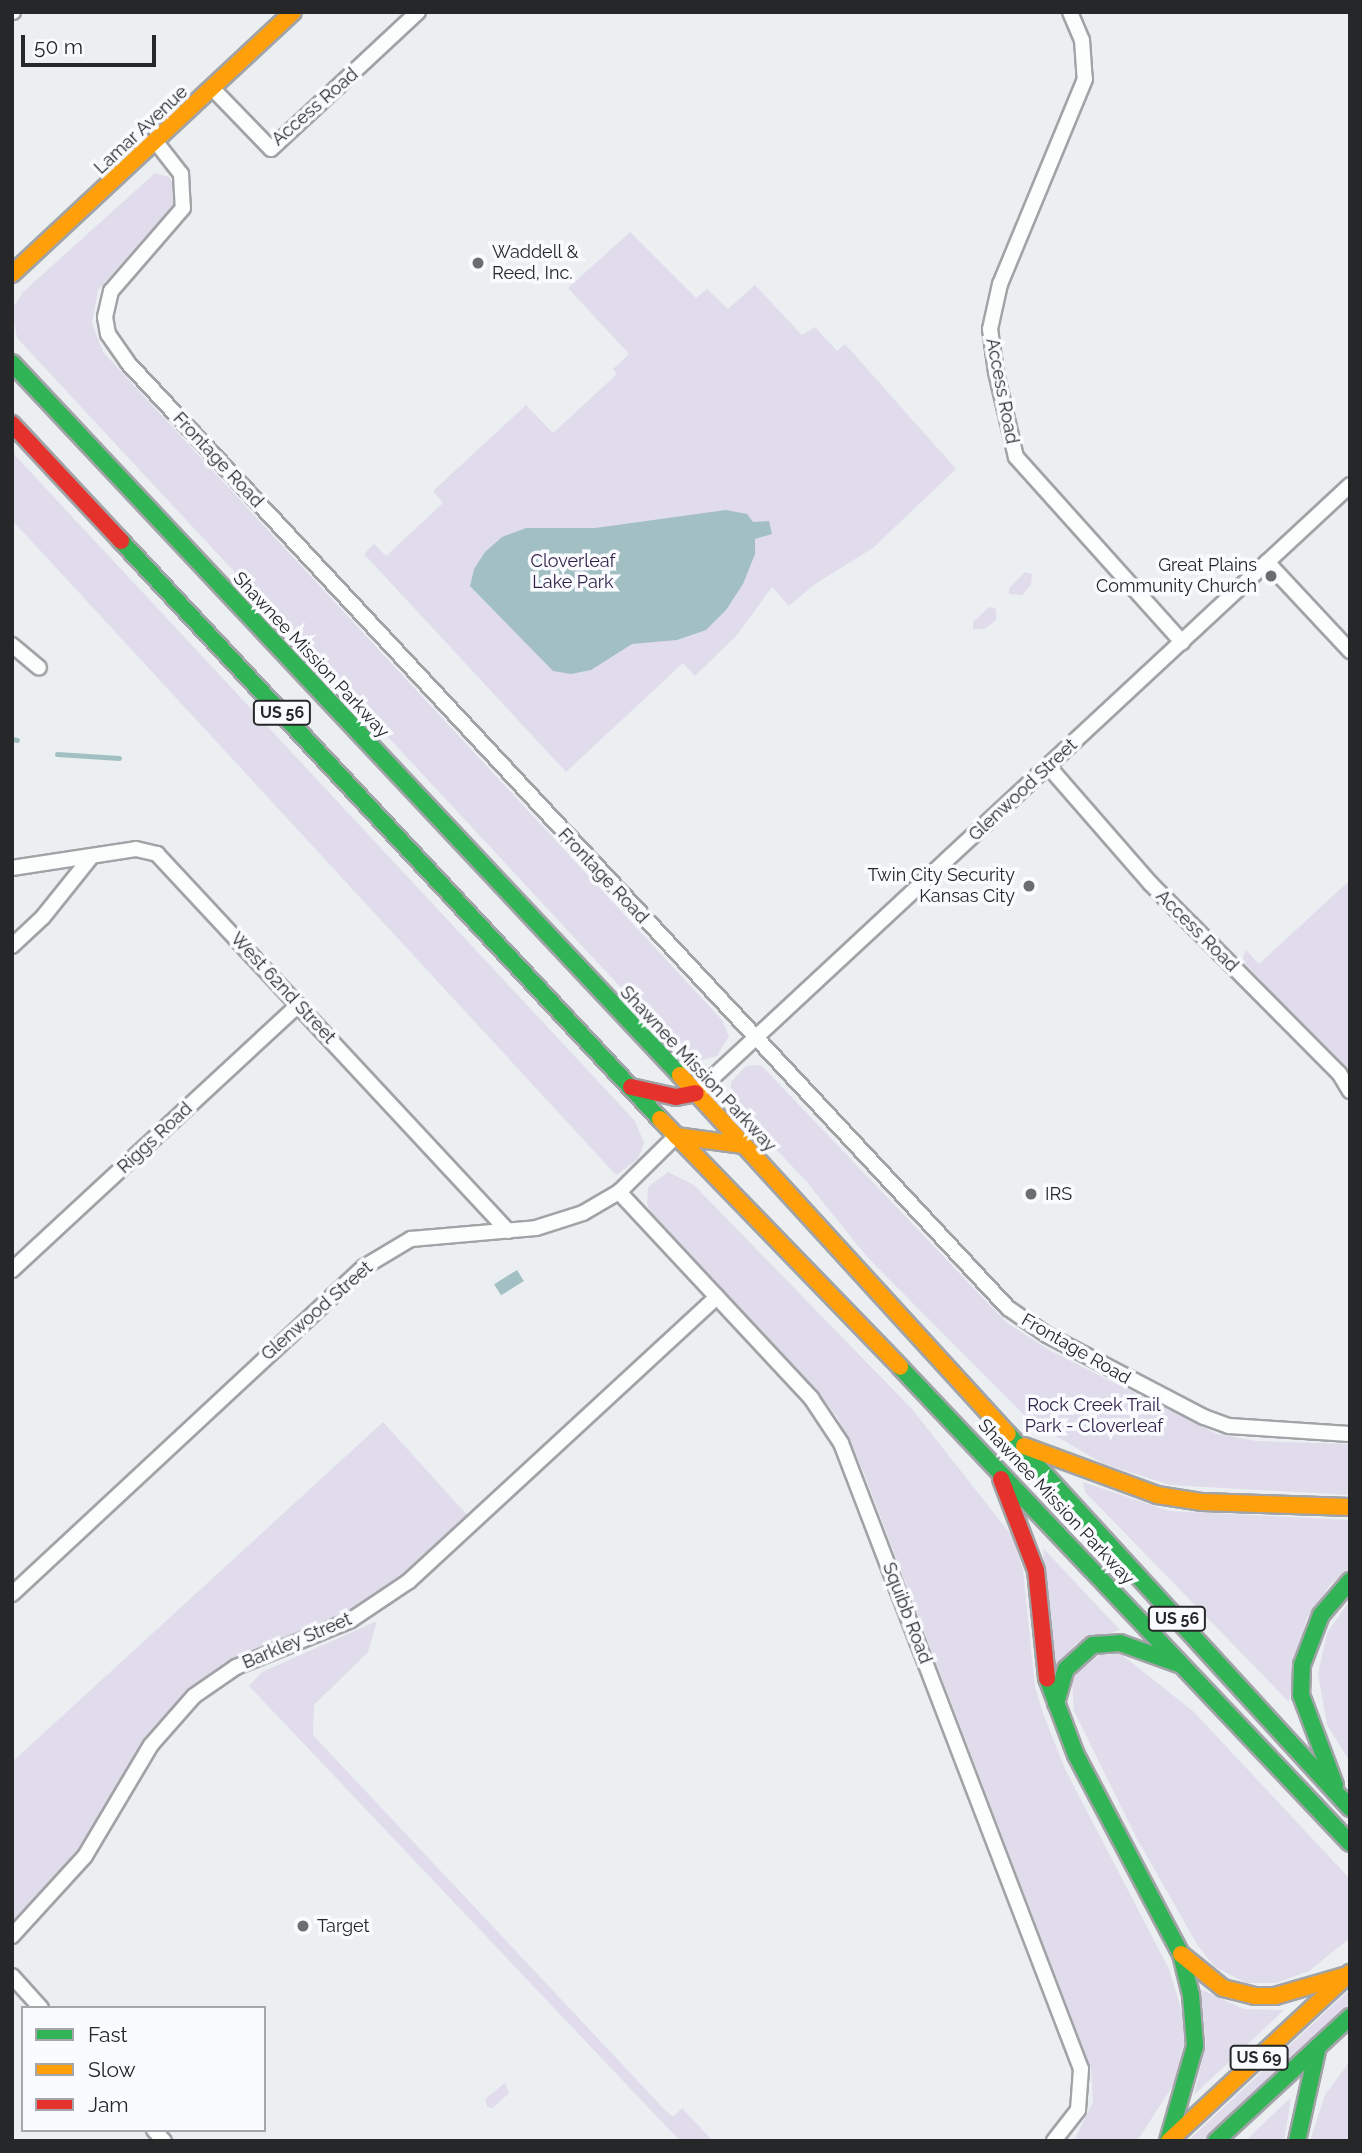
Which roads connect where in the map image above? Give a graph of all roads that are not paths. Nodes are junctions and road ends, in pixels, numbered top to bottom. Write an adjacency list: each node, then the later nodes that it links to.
1 (293, 12): 4 (main road, Lamar Avenue)
2 (418, 12): 4 (street, Access Road)
3 (1070, 12): 11 (street, Access Road)
4 (214, 90): 5 (main road, Lamar Avenue)
5 (156, 142): 6 (main road, Lamar Avenue); 20 (street, Frontage Road)
6 (12, 274)
7 (12, 363): 23 (main road, Shawnee Mission Parkway / US 56)
8 (12, 424): 21 (main road, Shawnee Mission Parkway / US 56)
9 (1350, 485): 10 (street, Glenwood Street)
10 (1267, 562): 11 (street, Glenwood Street); 13 (street)
11 (1182, 642): 15 (street, Glenwood Street)
12 (12, 645): 14 (street)
13 (1350, 651)
14 (39, 668)
15 (1048, 766): 20 (street, Glenwood Street); 22 (street, Access Road)
16 (91, 857): 17 (street, West 62nd Street); 18 (street); 19 (street, West 62nd Street)
17 (12, 868)
18 (12, 946)
19 (298, 1005): 27 (street, West 62nd Street); 28 (street, Riggs Road)
20 (753, 1038): 23 (street, Glenwood Street); 30 (street, Frontage Road)
21 (631, 1087): 23 (main road); 24 (main road, Shawnee Mission Parkway / US 56)
22 (1350, 1091)
23 (695, 1094): 25 (main road, Shawnee Mission Parkway / US 56)
24 (676, 1136): 25 (main road); 26 (street, Glenwood Street); 32 (main road, Shawnee Mission Parkway / US 56)
25 (743, 1145): 31 (main road, Shawnee Mission Parkway / US 56)
26 (619, 1192): 27 (street, Glenwood Street); 29 (street)
27 (508, 1231): 35 (street, Glenwood Street)
28 (12, 1270)
29 (717, 1297): 40 (street, Barkley Street); 47 (street, Squibb Road)
30 (1350, 1433)
31 (1015, 1442): 33 (main road); 38 (main road, Shawnee Mission Parkway / US 56)
32 (994, 1464): 36 (main road, Shawnee Mission Parkway / US 56); 37 (main road)
33 (1350, 1507)
34 (1350, 1581): 38 (main road)
35 (12, 1594)
36 (1185, 1667): 37 (main road); 39 (main road, Shawnee Mission Parkway / US 56)
37 (1056, 1703): 41 (main road)
38 (1344, 1802)
39 (1350, 1843)
40 (12, 1936)
41 (1181, 1954): 42 (main road); 48 (main road)
42 (1349, 1974): 48 (main road, US 69)
43 (12, 1976): 44 (street)
44 (39, 2006)
45 (1350, 2017): 46 (main road)
46 (1318, 2046): 49 (main road); 50 (main road)
47 (1054, 2141)
48 (1169, 2141)
49 (1216, 2141)
50 (1297, 2141)

